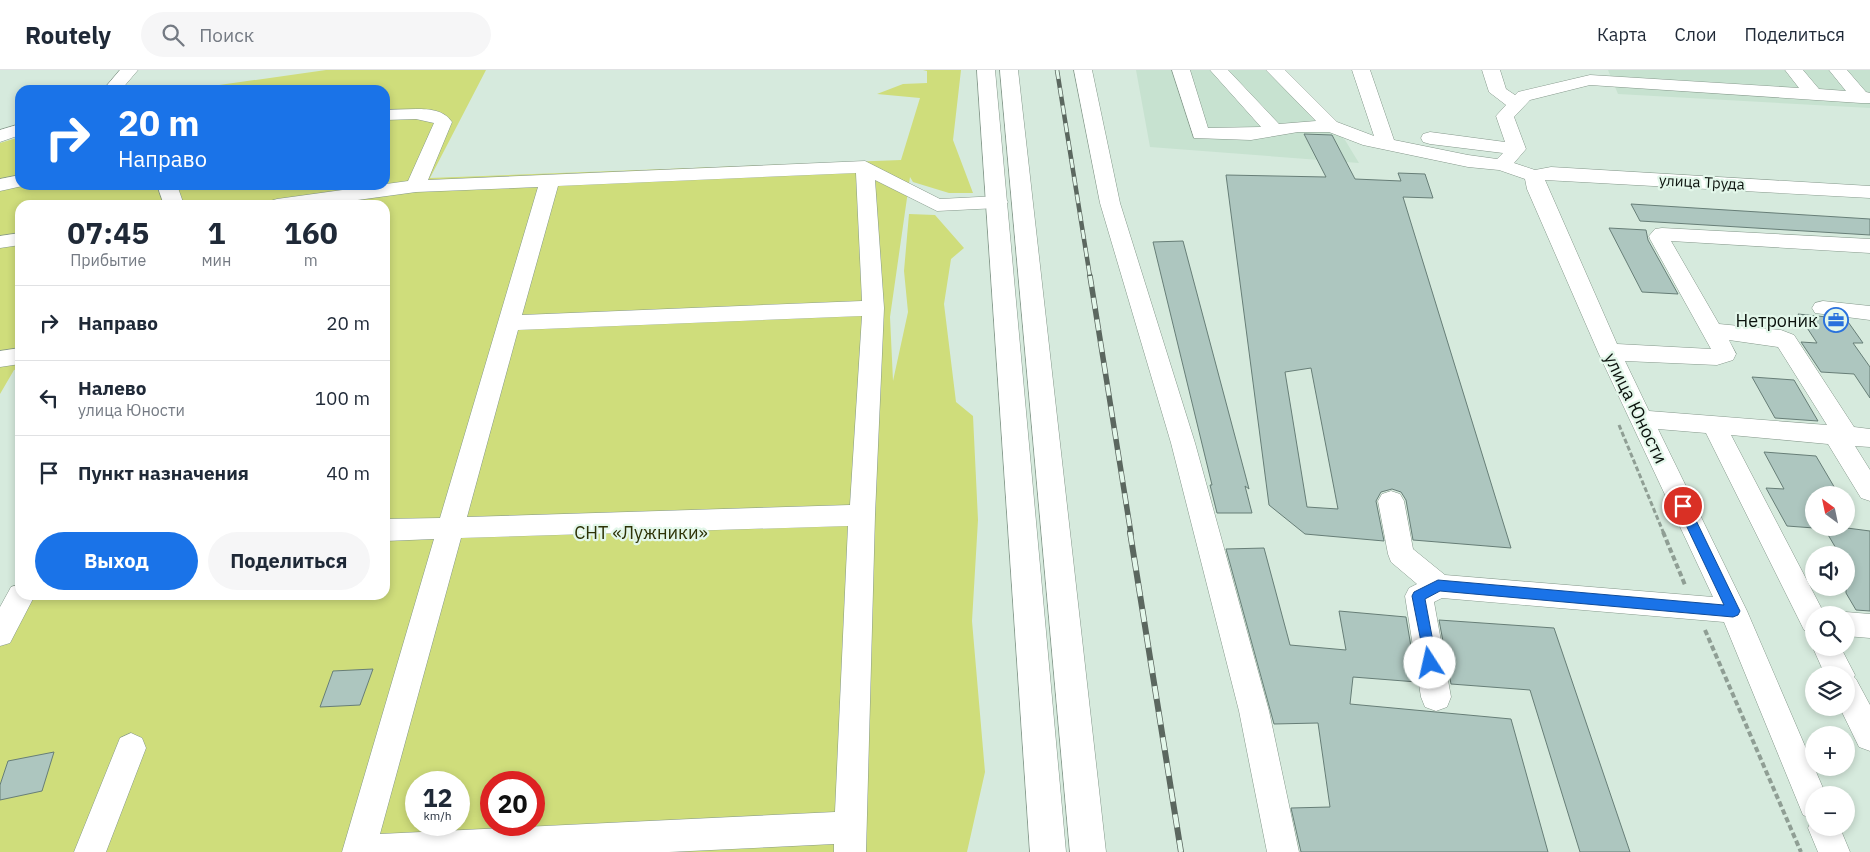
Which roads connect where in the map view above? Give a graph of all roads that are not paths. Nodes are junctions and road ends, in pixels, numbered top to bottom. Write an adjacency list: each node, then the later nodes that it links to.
1 (129, 70): 15 (street)
2 (986, 70): 38 (main road)
3 (1009, 70): 75 (main road)
4 (1083, 70): 76 (street)
5 (1181, 70): 22 (street)
6 (1219, 70): 22 (street)
7 (1275, 70): 21 (street)
8 (1361, 70): 25 (street)
9 (1491, 70): 19 (street)
10 (1708, 70): 16 (street)
11 (1794, 70): 17 (street)
12 (1838, 70): 18 (street)
13 (1630, 76): 14 (street); 19 (street)
14 (1670, 77): 16 (street)
15 (116, 85)
16 (1720, 88): 17 (street)
17 (1813, 94): 18 (street)
18 (1865, 98)
19 (1516, 104): 26 (street)
20 (390, 115): 33 (street)
21 (1331, 126): 22 (street); 25 (street)
22 (1274, 130)
23 (15, 132): 24 (street)
24 (0, 136)
25 (1395, 146): 26 (street); 27 (street)
26 (1517, 149): 27 (street)
27 (1502, 165): 29 (street)
28 (865, 167): 30 (street); 38 (street); 42 (street)
29 (1534, 176): 36 (street, улица Труда); 47 (street, улица Юности)
30 (550, 180): 33 (street); 45 (street)
31 (15, 182): 32 (street)
32 (0, 185)
33 (416, 186): 35 (street)
34 (387, 190): 37 (street)
35 (390, 190)
36 (1870, 192)
37 (313, 200)
38 (998, 202): 74 (main road)
39 (15, 240): 40 (street)
40 (0, 242)
41 (1870, 246): 46 (street)
42 (873, 308): 45 (street); 55 (street)
43 (1823, 308): 44 (street)
44 (1870, 313)
45 (509, 324): 56 (street)
46 (1712, 331): 47 (street); 52 (street)
47 (1609, 352): 50 (street, улица Юности)
48 (15, 357): 49 (street)
49 (0, 359)
50 (1641, 419): 51 (street); 61 (street, улица Юности)
51 (1714, 426): 52 (street); 60 (street)
52 (1851, 436): 53 (street)
53 (1870, 490)
54 (1390, 501): 58 (street)
55 (862, 514): 56 (street); 71 (street)
56 (451, 528): 57 (street); 73 (street)
57 (390, 530)
58 (1438, 586): 61 (street); 65 (street)
59 (18, 600): 64 (street)
60 (1806, 606)
61 (1733, 611): 69 (street, улица Юности)
62 (1855, 625): 63 (street)
63 (1870, 626)
64 (0, 634)
65 (1436, 697)
66 (1855, 706): 67 (street)
67 (1870, 737)
68 (132, 748): 72 (street)
69 (1806, 786)
70 (1827, 836): 77 (street)
71 (850, 840): 73 (street)
72 (90, 852)
73 (358, 852)
74 (1048, 852)
75 (1088, 852)
76 (1283, 852)
77 (1834, 852)

